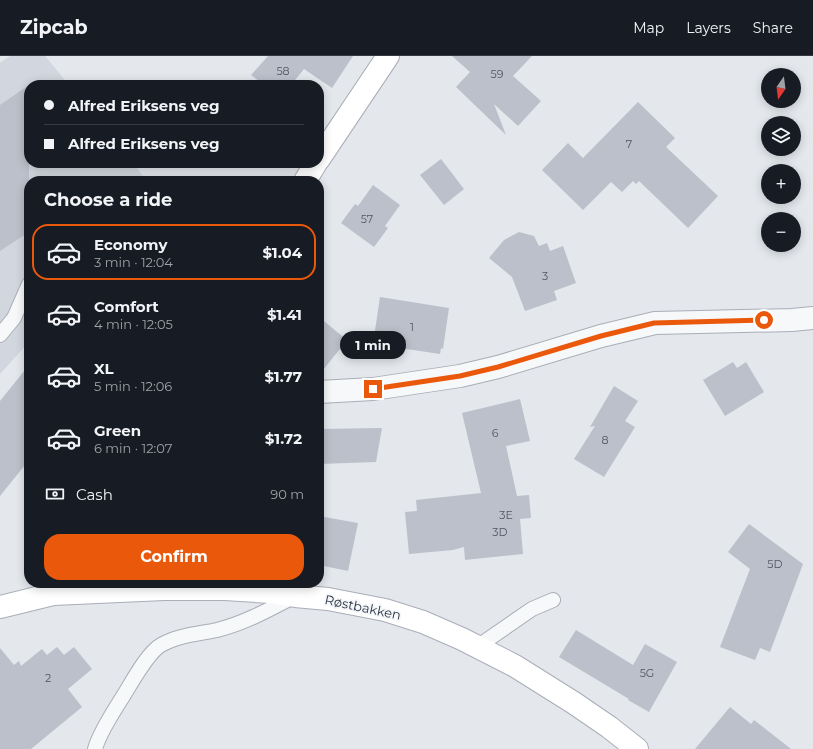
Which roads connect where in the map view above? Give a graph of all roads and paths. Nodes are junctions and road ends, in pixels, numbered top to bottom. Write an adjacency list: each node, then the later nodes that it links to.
1 (388, 56): 2 (street)
2 (324, 152)
3 (24, 295): 5 (lane)
4 (813, 318): 6 (street)
5 (0, 335)
6 (324, 392)
7 (53, 588): 8 (street, Røstbakken); 10 (street, Røstbakken)
8 (295, 596): 11 (street, Røstbakken); 12 (lane)
9 (553, 600): 11 (lane)
10 (0, 607)
11 (477, 647): 13 (street, Røstbakken)
12 (95, 749)
13 (637, 749)

